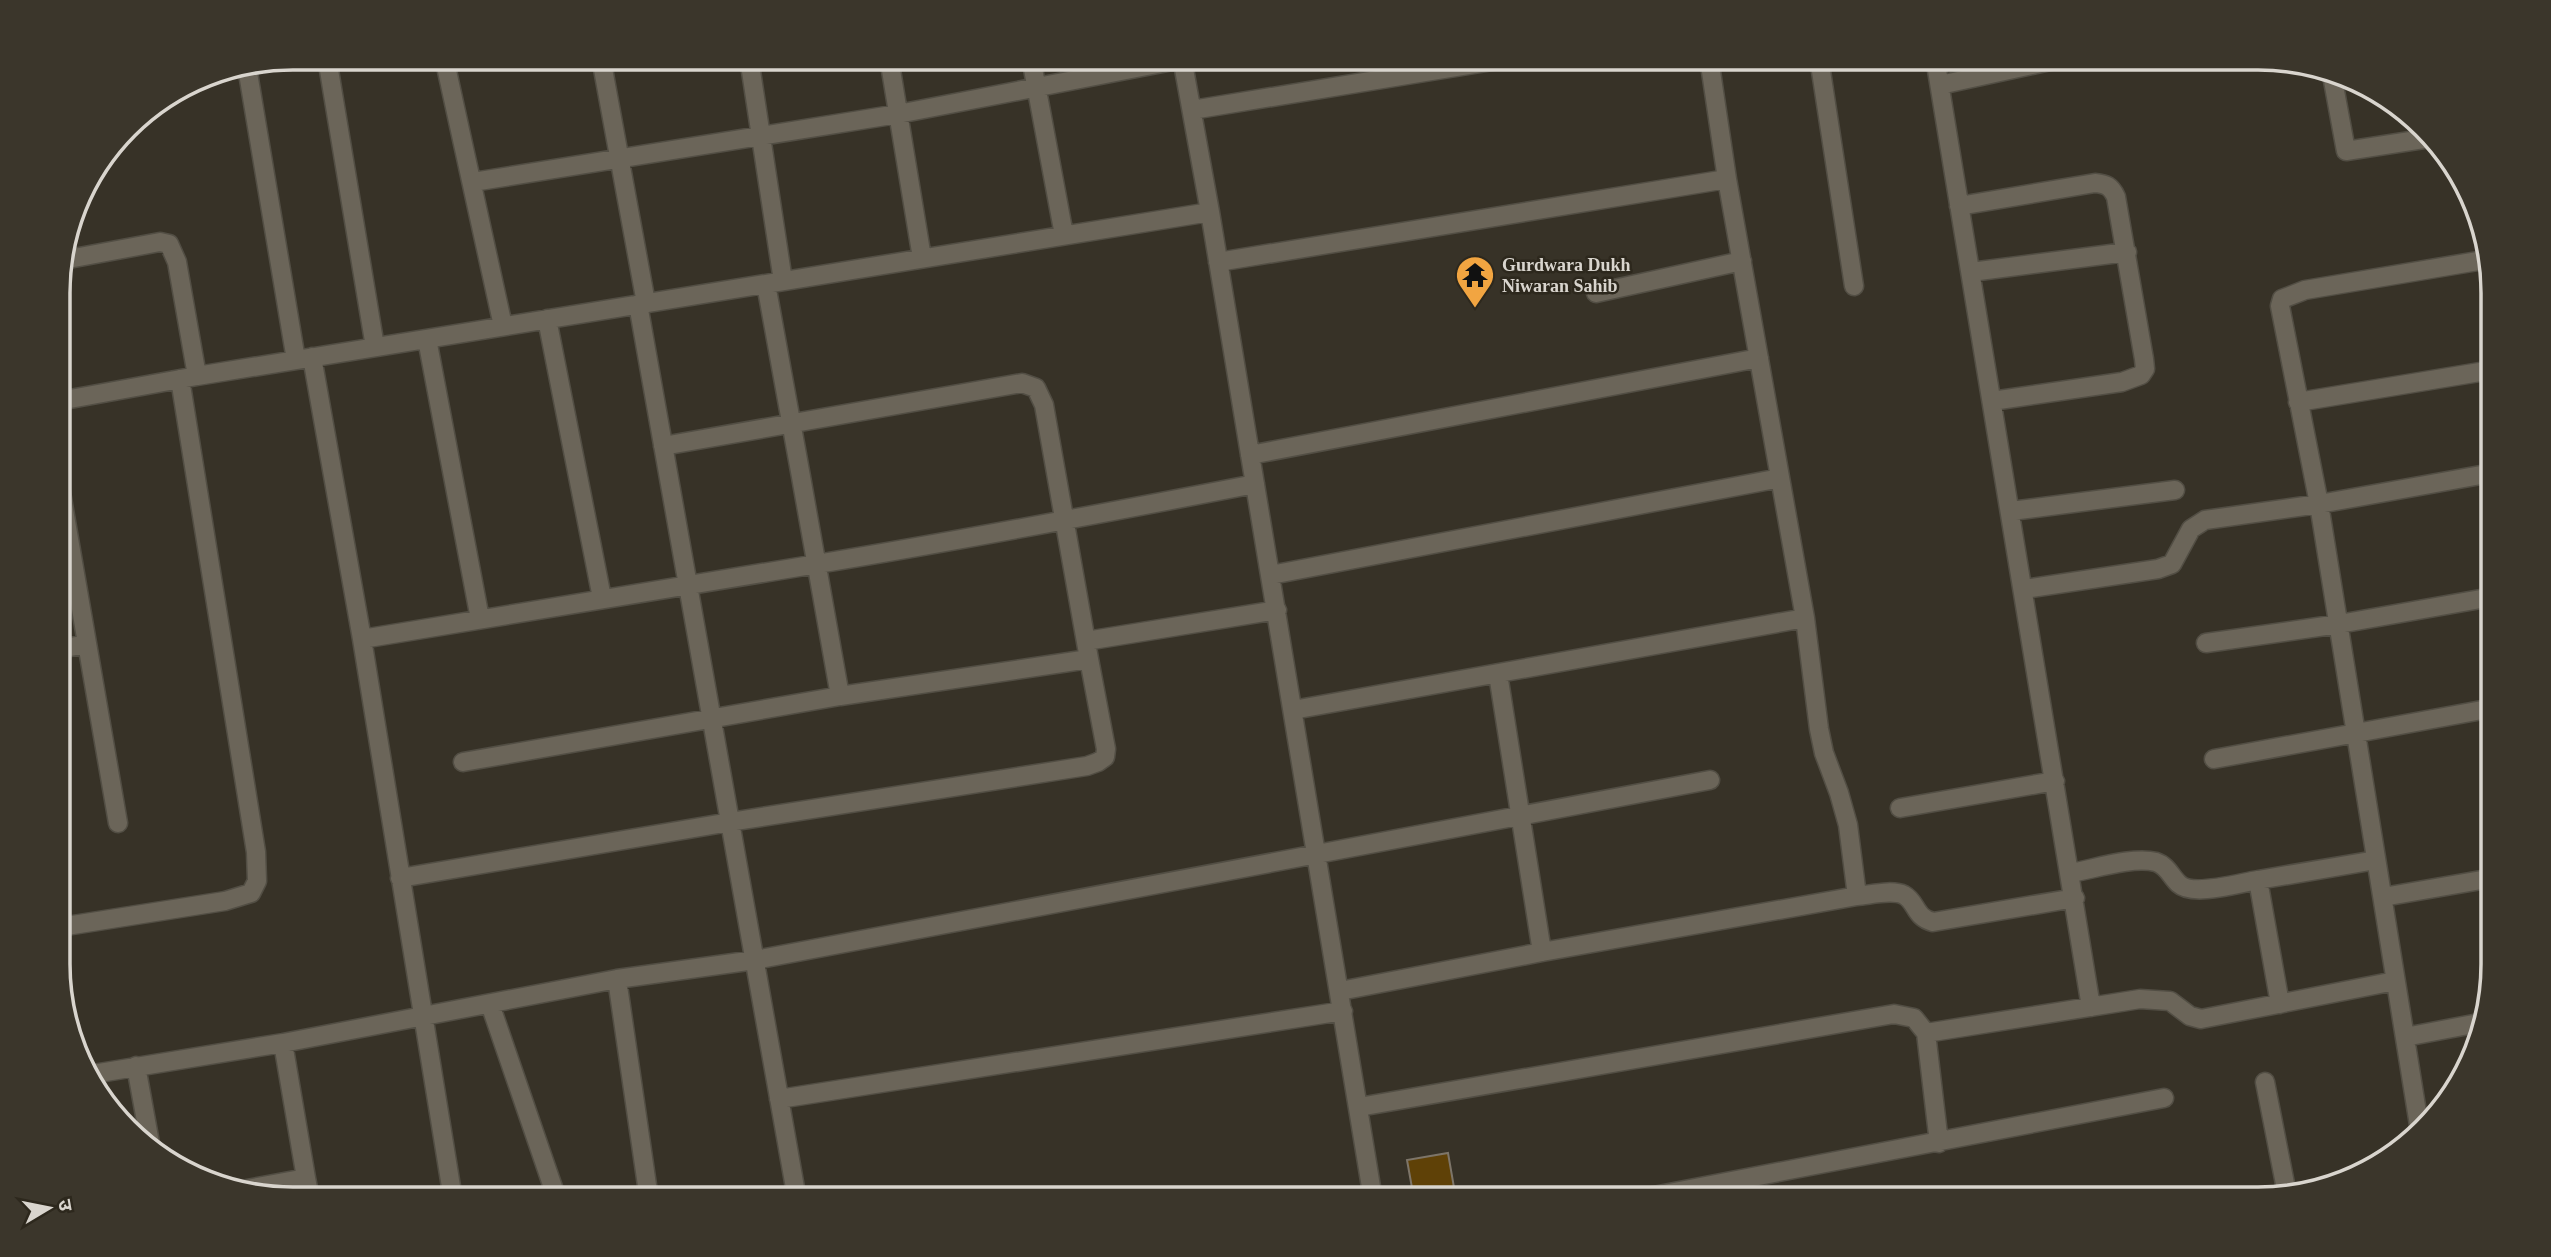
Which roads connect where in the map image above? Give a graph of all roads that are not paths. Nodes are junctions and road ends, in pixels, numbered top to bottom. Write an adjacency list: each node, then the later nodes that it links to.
1 (329, 70): 42 (street)
2 (447, 70): 24 (street)
3 (603, 70): 22 (street)
4 (751, 70): 20 (street)
5 (891, 70): 19 (street)
6 (1033, 70): 17 (street)
7 (1123, 70): 17 (street)
8 (1184, 70): 18 (street)
9 (1437, 70): 18 (street)
10 (1711, 70): 23 (street)
11 (1821, 70): 36 (street)
12 (1937, 70): 16 (street)
13 (2009, 70): 16 (street)
14 (248, 74): 44 (street)
15 (2334, 84): 21 (street)
16 (1940, 85): 25 (street)
17 (1036, 86): 19 (street); 27 (street)
18 (1192, 110): 26 (street)
19 (898, 114): 20 (street); 30 (street)
20 (761, 136): 22 (street); 35 (street)
21 (2420, 140)
22 (619, 159): 24 (street); 38 (street)
23 (1727, 179): 31 (street); 33 (street)
24 (473, 182): 40 (street)
25 (1959, 206): 28 (street); 34 (street)
26 (1210, 212): 27 (street); 33 (street)
27 (1064, 235): 30 (street)
28 (2127, 252): 34 (street); 48 (street)
29 (73, 258): 46 (street)
30 (922, 258): 35 (street)
31 (1742, 261): 37 (street); 43 (street)
32 (2478, 261): 49 (street)
33 (1218, 262): 52 (street)
34 (1971, 272): 48 (street)
35 (774, 282): 38 (street); 50 (street)
36 (1854, 286)
37 (1596, 293)
38 (642, 304): 39 (street); 51 (street)
39 (547, 319): 40 (street); 65 (street)
40 (503, 326): 41 (street)
41 (427, 339): 42 (street); 69 (street)
42 (375, 347): 44 (street)
43 (1759, 358): 52 (street); 54 (street)
44 (304, 359): 46 (street); 71 (street)
45 (2481, 372): 49 (street)
46 (189, 378): 47 (street); 100 (street)
47 (70, 399)
48 (1992, 401): 58 (street)
49 (2298, 402): 57 (street)
50 (791, 424): 51 (street); 59 (street); 61 (street)
51 (663, 446): 63 (street)
52 (1250, 455): 55 (street)
53 (2481, 475): 57 (street)
54 (1780, 478): 62 (street); 68 (street)
55 (1255, 484): 59 (street); 62 (street)
56 (2175, 490): 58 (street)
57 (2319, 504): 64 (street); 70 (street)
58 (2011, 512): 64 (street)
59 (1064, 521): 61 (street); 72 (street)
60 (70, 545): 74 (street)
61 (817, 564): 63 (street); 78 (street)
62 (1271, 575): 67 (street)
63 (688, 584): 65 (street); 81 (street)
64 (2024, 589): 86 (street)
65 (602, 598): 69 (street)
66 (2481, 599): 70 (street)
67 (1277, 610): 72 (street); 79 (street)
68 (1805, 618): 77 (street); 97 (street)
69 (480, 619): 71 (street)
70 (2339, 624): 73 (street); 82 (street)
71 (362, 639): 94 (street)
72 (1086, 641): 76 (street)
73 (2206, 643)
74 (87, 644): 75 (street); 89 (street)
75 (70, 647)
76 (1089, 659): 78 (street); 90 (street)
77 (1498, 674): 79 (street); 88 (street)
78 (840, 696): 81 (street)
79 (1293, 710): 91 (street)
80 (2481, 710): 82 (street)
81 (712, 719): 84 (street); 90 (street)
82 (2356, 734): 83 (street); 92 (street)
83 (2214, 759)
84 (463, 762)
85 (1710, 780): 88 (street)
86 (2054, 781): 87 (street); 93 (street)
87 (1900, 808)
88 (1521, 816): 91 (street); 101 (street)
89 (118, 822)
90 (730, 822): 94 (street); 102 (street)
91 (1317, 854): 102 (street); 105 (street)
92 (2376, 860): 95 (street); 98 (street)
93 (2071, 873): 95 (street); 99 (street)
94 (400, 878): 110 (street)
95 (2258, 880): 107 (street)
96 (2481, 880): 98 (street)
97 (1857, 896): 99 (street); 101 (street)
98 (2383, 897): 104 (street)
99 (2075, 898): 108 (street)
100 (70, 925)
101 (1542, 952): 105 (street)
102 (755, 960): 103 (street); 119 (street)
103 (617, 979): 106 (street); 130 (street)
104 (2395, 981): 107 (street); 113 (street)
105 (1340, 991): 109 (street)
106 (490, 1004): 110 (street); 129 (street)
107 (2280, 1004): 108 (street)
108 (2091, 1007): 112 (street)
109 (1343, 1011): 119 (street); 120 (street)
110 (423, 1016): 114 (street); 128 (street)
111 (2472, 1024): 113 (street)
112 (1926, 1033): 120 (street); 123 (street)
113 (2405, 1037): 121 (street)
114 (283, 1043): 115 (street); 124 (street)
115 (136, 1066): 116 (street); 122 (street)
116 (99, 1073)
117 (2265, 1082): 126 (street)
118 (2164, 1098): 123 (street)
119 (779, 1099): 131 (street)
120 (1359, 1107): 132 (street)
121 (2417, 1120)
122 (148, 1133)
123 (1939, 1143): 133 (street)
124 (306, 1178): 125 (street); 127 (street)
125 (267, 1185)
126 (2285, 1185)
127 (308, 1187)
128 (451, 1187)
129 (553, 1187)
130 (647, 1187)
131 (795, 1187)
132 (1371, 1187)
133 (1702, 1187)

